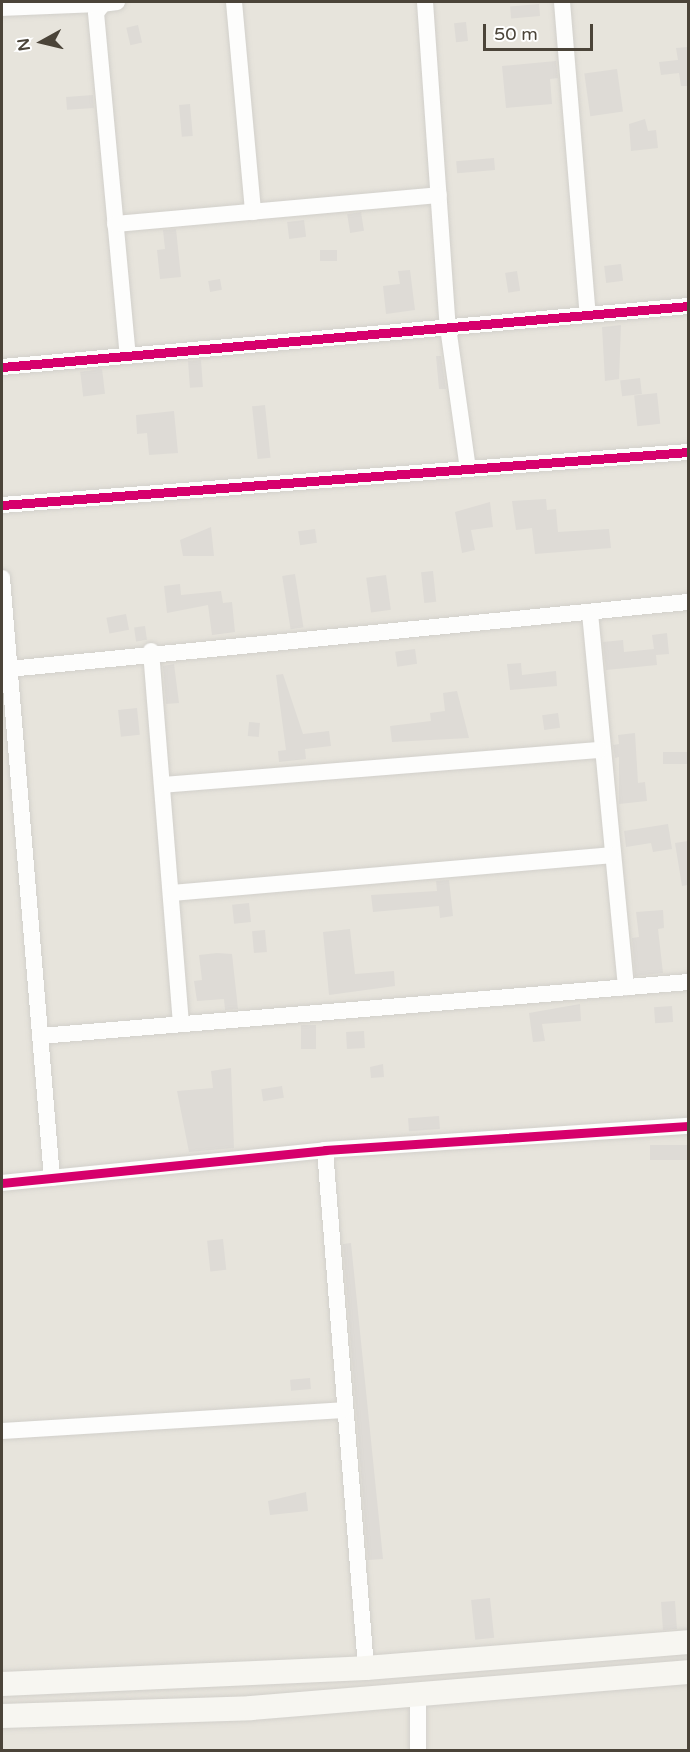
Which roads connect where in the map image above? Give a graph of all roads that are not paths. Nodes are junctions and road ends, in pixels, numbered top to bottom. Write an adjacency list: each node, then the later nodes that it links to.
1 (234, 2): 7 (street)
2 (424, 2): 6 (street)
3 (562, 2): 10 (street)
4 (110, 3): 5 (street); 8 (street)
5 (2, 8)
6 (439, 195): 7 (street); 11 (street)
7 (253, 212): 8 (street)
8 (115, 224): 12 (street)
9 (688, 306): 10 (street)
10 (588, 315): 11 (street)
11 (448, 327): 12 (street); 15 (street)
12 (128, 356): 13 (street)
13 (2, 367)
14 (688, 453): 15 (street)
15 (468, 469): 16 (street)
16 (2, 505)
17 (2, 578): 21 (street)
18 (688, 602): 19 (street)
19 (590, 613): 20 (street); 22 (street)
20 (151, 651): 21 (street); 23 (street)
21 (9, 669): 29 (street)
22 (600, 750): 23 (street); 24 (street)
23 (162, 785): 25 (street)
24 (611, 855): 25 (street); 27 (street)
25 (171, 893): 28 (street)
26 (688, 982): 27 (street)
27 (626, 987): 28 (street)
28 (181, 1024): 29 (street)
29 (40, 1036): 32 (street)
30 (688, 1126): 31 (street)
31 (325, 1150): 32 (street); 34 (street)
32 (52, 1178): 33 (street)
33 (2, 1183)
34 (343, 1410): 35 (street); 37 (street)
35 (2, 1431)
36 (688, 1642): 37 (main road)
37 (366, 1668): 39 (main road)
38 (688, 1671): 40 (main road)
39 (2, 1684)
40 (418, 1694): 41 (main road); 42 (street)
41 (2, 1716)
42 (418, 1750)

